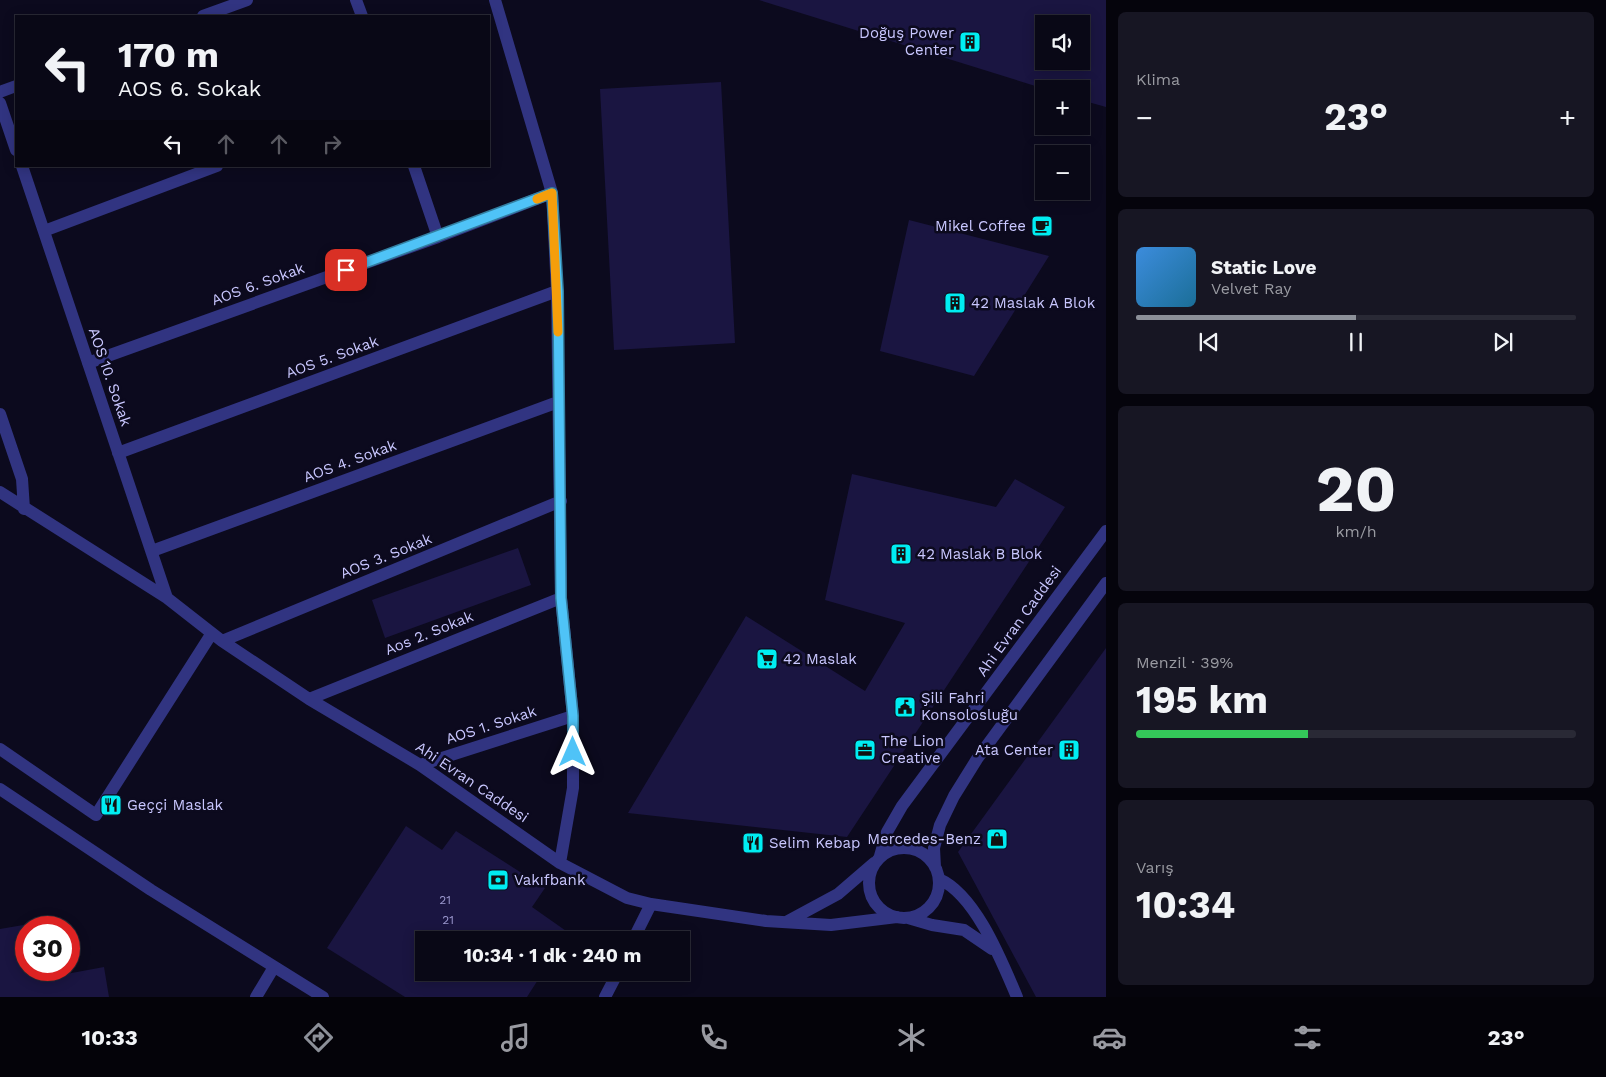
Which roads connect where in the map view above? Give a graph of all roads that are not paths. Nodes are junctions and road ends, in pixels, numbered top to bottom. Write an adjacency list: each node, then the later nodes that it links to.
1 (247, 0): 4 (street)
2 (356, 0): 5 (street)
3 (495, 0): 13 (street)
4 (206, 15)
5 (362, 15)
6 (15, 86): 7 (street)
7 (0, 92)
8 (0, 103): 9 (street)
9 (15, 147)
10 (22, 167): 14 (street, AOS 10. Sokak)
11 (214, 167): 14 (street)
12 (414, 167): 15 (street)
13 (552, 193): 15 (street, AOS 6. Sokak); 16 (street)
14 (44, 231): 17 (street, AOS 10. Sokak)
15 (438, 237): 17 (street, AOS 6. Sokak)
16 (558, 291): 18 (street); 20 (street, AOS 5. Sokak)
17 (88, 363): 20 (street, AOS 10. Sokak)
18 (558, 402): 22 (street); 25 (street, AOS 4. Sokak)
19 (0, 414): 23 (street)
20 (118, 453): 25 (street, AOS 10. Sokak)
21 (0, 492): 23 (street, Ahi Evran Caddesi)
22 (561, 501): 28 (street); 29 (street, AOS 3. Sokak)
23 (24, 509): 27 (street, Ahi Evran Caddesi)
24 (1106, 531): 35 (street, Ahi Evran Caddesi)
25 (152, 551): 27 (street, AOS 10. Sokak)
26 (1106, 583): 37 (street)
27 (167, 598): 29 (street, Ahi Evran Caddesi)
28 (561, 598): 30 (street, Aos 2. Sokak); 31 (street)
29 (217, 637): 30 (street, Ahi Evran Caddesi); 32 (street)
30 (308, 699): 33 (street, Ahi Evran Caddesi)
31 (573, 716): 33 (street, AOS 1. Sokak); 36 (street)
32 (0, 749)
33 (420, 765): 36 (street, Ahi Evran Caddesi)
34 (0, 789): 43 (street)
35 (878, 859): 37 (street); 39 (street); 40 (street)
36 (560, 863): 38 (street, Ahi Evran Caddesi)
37 (937, 873): 39 (street); 42 (street)
38 (651, 904): 40 (street, Ahi Evran Caddesi); 41 (street)
39 (902, 918): 40 (street, Ahi Evran Caddesi); 42 (street)
40 (787, 922)
41 (638, 931)
42 (998, 953): 48 (street)
43 (274, 967): 45 (street); 46 (street)
44 (613, 981): 47 (street)
45 (256, 997)
46 (323, 997)
47 (604, 997)
48 (1018, 997)

